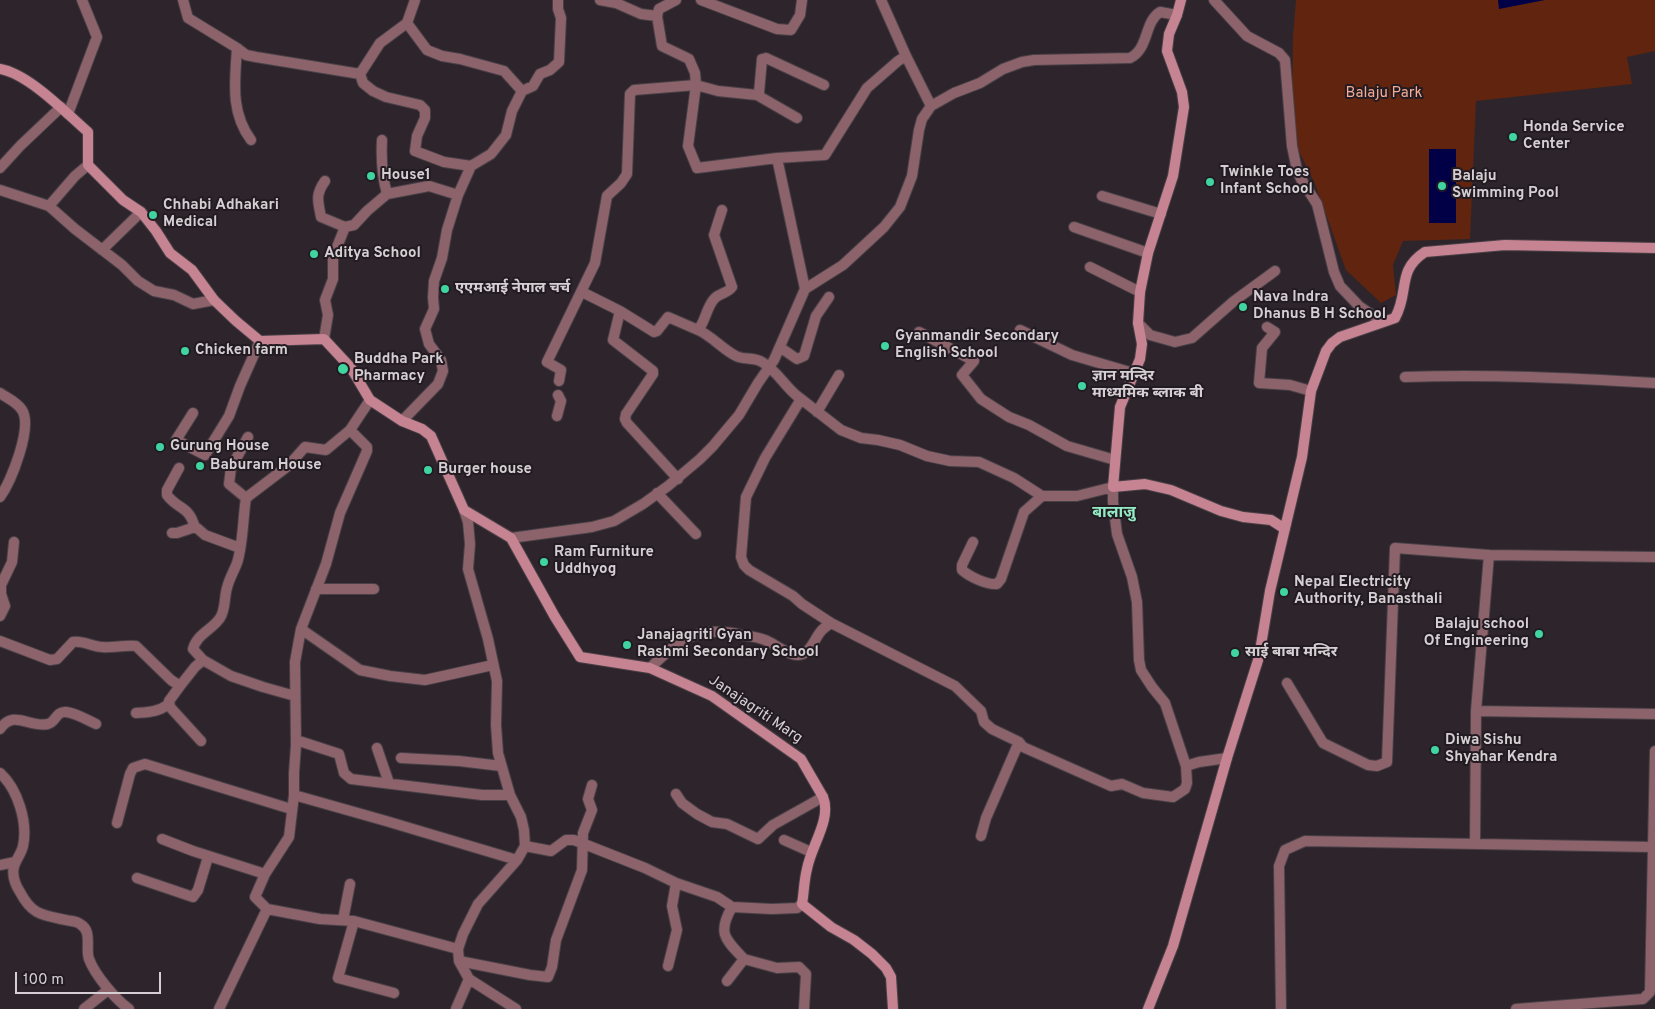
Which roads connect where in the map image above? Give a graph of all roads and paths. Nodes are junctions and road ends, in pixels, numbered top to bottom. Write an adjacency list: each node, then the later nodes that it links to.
1 (82, 0): 24 (street)
2 (183, 0): 15 (street)
3 (415, 0): 14 (street)
4 (558, 0): 21 (street)
5 (600, 0): 13 (street)
6 (676, 0): 13 (street)
7 (701, 0): 8 (street)
8 (802, 0)
9 (881, 0): 16 (street)
10 (1181, 0): 12 (street)
11 (1214, 0): 54 (street)
12 (1177, 15): 23 (street); 40 (street)
13 (657, 16): 19 (street)
14 (407, 22): 18 (street); 21 (street)
15 (237, 48): 18 (street); 26 (street)
16 (906, 56): 23 (street); 28 (street)
17 (0, 69): 24 (street)
18 (362, 79): 30 (street)
19 (696, 85): 22 (street); 28 (street); 48 (street)
20 (824, 85): 22 (street)
21 (522, 91): 30 (street)
22 (757, 95): 25 (street)
23 (931, 106): 49 (street)
24 (64, 111): 29 (street); 31 (street)
25 (798, 118)
26 (251, 140)
27 (382, 140): 34 (street)
28 (778, 158): 49 (street)
29 (88, 165): 37 (street); 39 (street)
30 (471, 166): 35 (street)
31 (0, 168)
32 (325, 181): 42 (street)
33 (0, 190): 37 (street)
34 (387, 194): 35 (street); 42 (street)
35 (458, 195): 77 (street)
36 (1102, 196): 40 (street)
37 (49, 206): 44 (street)
38 (722, 210): 57 (street)
39 (141, 212): 44 (street); 52 (street)
40 (1161, 214): 45 (street)
41 (1074, 226): 45 (street)
42 (345, 228): 60 (street)
43 (1655, 248): 54 (street)
44 (102, 250): 52 (street)
45 (1148, 253): 50 (street)
46 (1090, 267): 50 (street)
47 (1275, 271): 55 (street)
48 (584, 287): 53 (street); 67 (street)
49 (805, 289): 62 (street)
50 (1140, 292): 55 (street)
51 (829, 297): 62 (street)
52 (214, 300): 61 (street)
53 (620, 311): 57 (street); 82 (street)
54 (1382, 322): 69 (street)
55 (1138, 323): 64 (street)
56 (1267, 327): 69 (street)
57 (698, 330): 63 (street)
58 (1020, 330): 64 (street)
59 (919, 332): 80 (street)
60 (324, 339): 61 (street); 73 (street)
61 (260, 341): 75 (street)
62 (781, 348): 63 (street)
63 (770, 368): 72 (street); 82 (street)
64 (1133, 373): 80 (street)
65 (839, 375): 74 (street)
66 (1405, 377): 68 (street)
67 (559, 381)
68 (1655, 383)
69 (1311, 391): 90 (street)
70 (0, 394): 86 (street)
71 (558, 395): 76 (street)
72 (801, 399): 74 (street); 102 (street)
73 (370, 400): 77 (street); 78 (street)
74 (817, 412): 85 (street)
75 (193, 413)
76 (557, 416)
77 (402, 421): 88 (street)
78 (350, 430): 87 (street); 99 (street)
79 (248, 437): 87 (street)
80 (1115, 460): 83 (street)
81 (179, 468): 89 (street)
82 (678, 479): 84 (street)
83 (1113, 487): 85 (street); 90 (street); 125 (street)
84 (657, 493): 92 (street); 93 (street)
85 (1042, 496): 95 (street)
86 (0, 497)
87 (246, 498): 96 (street)
88 (464, 510): 93 (street); 106 (street)
89 (194, 528): 91 (street); 96 (street)
90 (1285, 529): 123 (street)
91 (172, 533)
92 (696, 534)
93 (511, 538): 107 (street, Janajagriti Marg)
94 (14, 542): 101 (street)
95 (973, 542)
96 (240, 548): 105 (street)
97 (1489, 555): 98 (street); 108 (street); 112 (street)
98 (1655, 557)
99 (316, 589): 100 (street); 103 (street)
100 (374, 589)
101 (0, 616)
102 (831, 623): 107 (street); 119 (street)
103 (300, 629): 106 (street); 110 (street)
104 (0, 641): 109 (street)
105 (203, 660): 109 (street); 110 (street)
106 (493, 665): 124 (street)
107 (650, 668): 132 (street, Janajagriti Marg)
108 (1287, 683)
109 (180, 686): 111 (street)
110 (295, 696): 117 (street)
111 (169, 704): 113 (street); 118 (street)
112 (1476, 711): 114 (street); 139 (street)
113 (136, 713)
114 (1655, 714)
115 (96, 724): 116 (street)
116 (0, 729)
117 (296, 740): 127 (street); 130 (street)
118 (201, 742)
119 (1020, 742): 125 (street); 135 (street)
120 (377, 748): 127 (street)
121 (1655, 751): 141 (street)
122 (401, 758): 124 (street)
123 (1227, 758): 125 (street); 171 (street)
124 (501, 766): 131 (street)
125 (1186, 766)
126 (0, 773): 145 (street)
127 (389, 784): 131 (street)
128 (592, 785): 138 (street)
129 (676, 794): 132 (street)
130 (294, 795): 133 (street); 144 (street)
131 (510, 795): 140 (street)
132 (823, 797): 142 (street, Janajagriti Marg)
133 (291, 809): 134 (street); 147 (street)
134 (117, 823)
135 (981, 836)
136 (162, 839): 143 (street)
137 (784, 840): 142 (street)
138 (582, 843): 140 (street); 149 (street); 158 (street)
139 (1474, 844): 141 (street); 172 (street)
140 (525, 846): 144 (street)
141 (1652, 847): 173 (street)
142 (811, 852): 151 (street, Janajagriti Marg)
143 (208, 857): 147 (street); 148 (street)
144 (517, 860): 156 (street)
145 (15, 862): 146 (street); 162 (street)
146 (0, 865)
147 (266, 874): 153 (street)
148 (137, 878)
149 (676, 883): 152 (street); 159 (street)
150 (350, 884): 154 (street)
151 (802, 904): 152 (street); 170 (street)
152 (732, 907): 157 (street)
153 (267, 909): 154 (street); 166 (street)
154 (343, 920): 155 (street)
155 (354, 921): 156 (street); 163 (street)
156 (458, 949): 158 (street)
157 (744, 959): 161 (street); 169 (street)
158 (459, 961): 160 (street)
159 (668, 966)
160 (469, 979): 167 (street); 168 (street)
161 (727, 981)
162 (108, 990): 164 (street); 165 (street)
163 (394, 993)
164 (84, 1009)
165 (129, 1009)
166 (219, 1009)
167 (456, 1009)
168 (516, 1009)
169 (804, 1009)
170 (893, 1009)
171 (1148, 1009)
172 (1281, 1009)
173 (1516, 1009)

